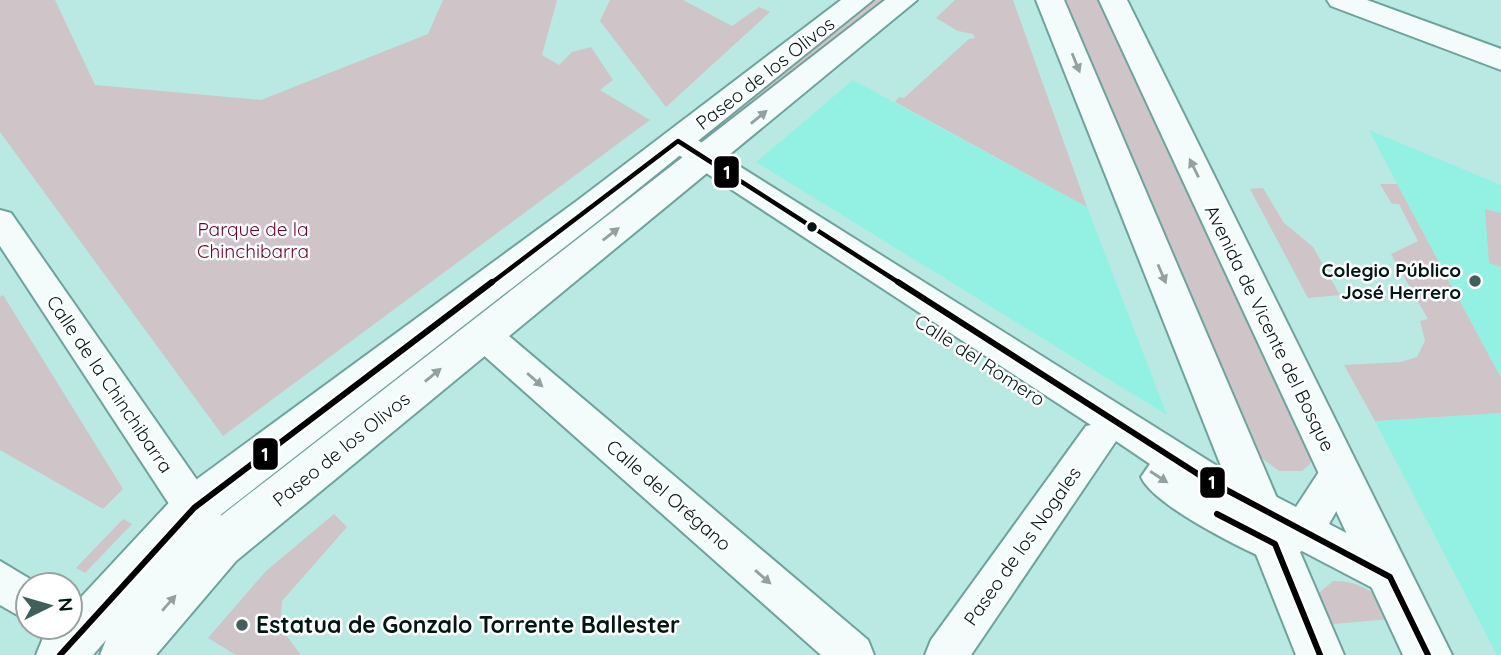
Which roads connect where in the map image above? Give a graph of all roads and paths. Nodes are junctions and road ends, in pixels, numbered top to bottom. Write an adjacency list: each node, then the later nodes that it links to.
1 (859, 0): 8 (main road, Paseo de los Olivos)
2 (903, 0): 8 (main road, Paseo de los Olivos, one-way to 2)
3 (1050, 0): 15 (main road, one-way to 15)
4 (1113, 0): 13 (main road, Avenida de Vicente del Bosque, one-way to 4)
5 (1341, 0): 7 (main road)
6 (1373, 0): 7 (main road)
7 (1495, 58)
8 (685, 156): 11 (main road, Paseo de los Olivos, one-way to 8); 12 (street, Calle del Romero); 14 (main road, Paseo de los Olivos); 15 (street, Calle del Romero)
9 (0, 221): 10 (street, Calle de la Chinchibarra)
10 (11, 262): 14 (street, Calle de la Chinchibarra)
11 (484, 335): 16 (main road, Paseo de los Olivos, one-way to 11); 20 (street, Calle del Orégano, one-way to 20)
12 (1098, 438): 15 (street, Calle del Romero, one-way to 15); 21 (street, Paseo de los Nogales)
13 (1339, 473): 15 (street); 17 (main road, Avenida de Vicente del Bosque)
14 (194, 508): 16 (street, Calle de la Chinchibarra); 18 (main road, Paseo de los Olivos)
15 (1280, 527): 17 (street, Calle del Romero); 22 (main road)
16 (220, 545): 19 (main road, Paseo de los Olivos, one-way to 16)
17 (1390, 577): 23 (main road, Avenida de Vicente del Bosque)
18 (60, 655)
19 (124, 655)
20 (853, 655)
21 (946, 655)
22 (1320, 655)
23 (1428, 655)

